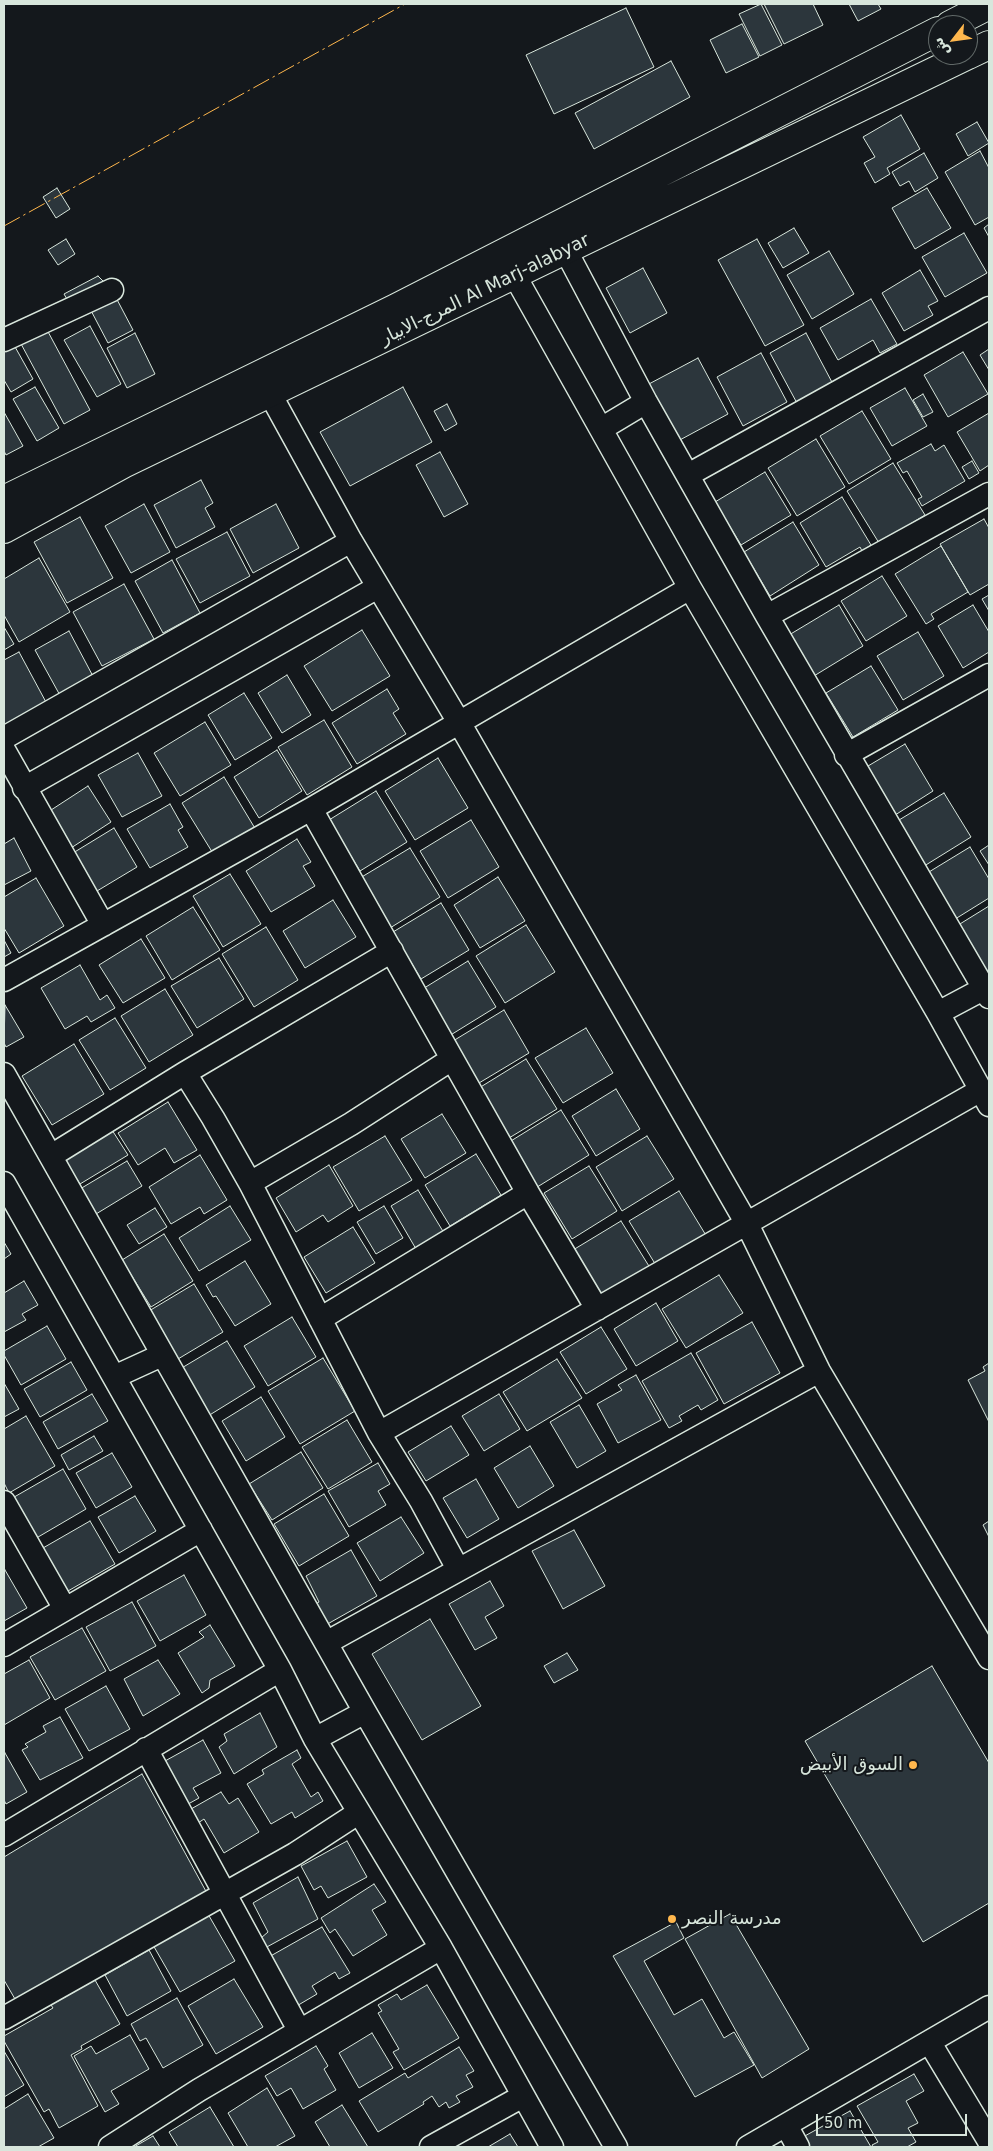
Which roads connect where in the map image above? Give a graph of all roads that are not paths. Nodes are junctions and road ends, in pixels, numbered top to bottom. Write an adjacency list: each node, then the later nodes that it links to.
1 (989, 5): 2 (main road)
2 (970, 15)
3 (928, 36): 15 (main road, المرج-الابيار Al Marj-alabyar)
4 (947, 65): 5 (main road, المرج-الابيار Al Marj-alabyar)
5 (566, 251): 6 (main road, المرج-الابيار Al Marj-alabyar); 11 (street)
6 (515, 276): 10 (main road, المرج-الابيار Al Marj-alabyar); 12 (street)
7 (112, 290): 9 (street)
8 (989, 308): 13 (street)
9 (4, 340)
10 (269, 392): 16 (main road, المرج-الابيار Al Marj-alabyar); 17 (street)
11 (646, 402): 12 (street); 13 (street)
12 (601, 430): 19 (street)
13 (688, 475): 20 (street)
14 (989, 494): 20 (street)
15 (4, 500)
16 (4, 529)
17 (351, 541): 18 (street); 23 (street)
18 (378, 587): 22 (street); 26 (street)
19 (690, 588): 22 (street); 32 (street)
20 (767, 616): 25 (street)
21 (987, 680): 25 (street)
22 (460, 724): 27 (street); 41 (street)
23 (4, 738)
24 (4, 750): 26 (street)
25 (846, 755): 31 (street)
26 (24, 788): 28 (street)
27 (311, 809): 28 (street); 29 (street)
28 (103, 925): 30 (street)
29 (392, 951): 33 (street); 34 (street)
30 (4, 980)
31 (987, 992): 32 (street)
32 (938, 1013): 36 (street)
33 (452, 1059): 39 (street); 40 (street)
34 (185, 1072): 37 (street); 39 (street)
35 (4, 1074): 37 (street)
36 (985, 1098): 41 (street)
37 (51, 1156): 44 (street)
38 (4, 1183): 46 (street)
39 (250, 1183): 43 (street)
40 (528, 1193): 42 (street); 43 (street)
41 (747, 1224): 42 (street); 45 (street)
42 (597, 1309): 47 (street)
43 (320, 1319): 47 (street)
44 (162, 1355): 46 (street); 52 (street)
45 (819, 1371): 50 (street); 54 (street)
46 (114, 1377): 49 (street)
47 (379, 1433): 50 (street)
48 (4, 1502): 51 (street)
49 (201, 1530): 51 (street); 55 (street)
50 (458, 1569): 52 (street)
51 (65, 1609): 53 (street)
52 (326, 1642): 56 (street)
53 (4, 1645)
54 (989, 1658)
55 (280, 1670): 57 (street); 58 (street)
56 (365, 1712): 57 (street); 73 (street)
57 (315, 1739): 59 (street)
58 (146, 1749): 60 (street); 61 (street)
59 (358, 1813): 61 (street); 62 (street)
60 (4, 1835)
61 (224, 1894): 64 (street); 65 (street)
62 (441, 1948): 65 (street); 67 (street)
63 (989, 2007): 66 (street)
64 (5, 2013)
65 (299, 2030): 70 (street)
66 (930, 2043): 68 (street); 69 (street)
67 (523, 2096): 71 (street); 72 (street)
68 (786, 2126): 74 (street); 75 (street)
69 (989, 2141)
70 (110, 2147)
71 (431, 2147)
72 (552, 2147)
73 (616, 2147)
74 (748, 2147)
75 (798, 2147)

